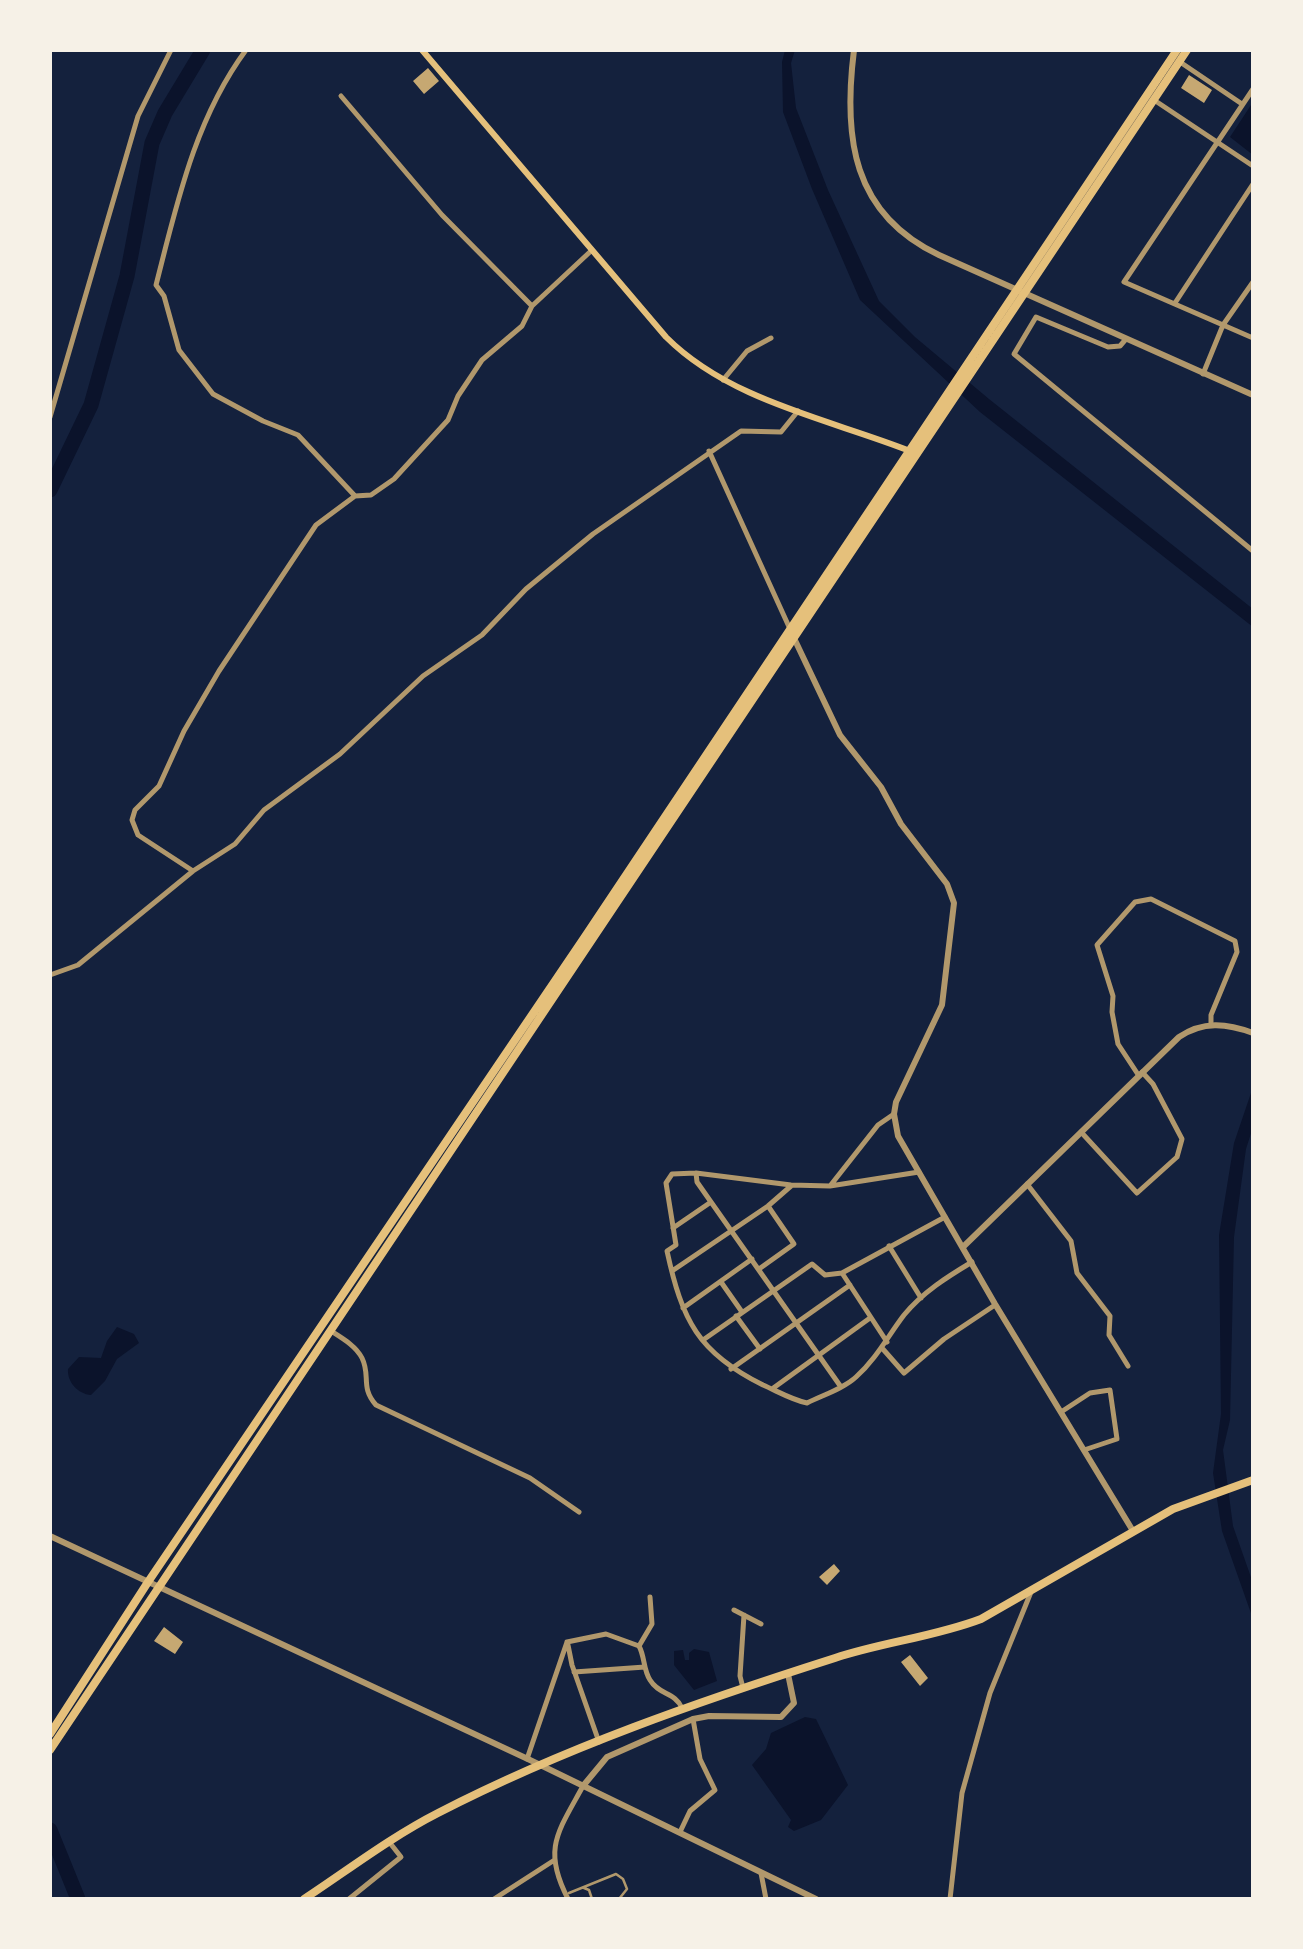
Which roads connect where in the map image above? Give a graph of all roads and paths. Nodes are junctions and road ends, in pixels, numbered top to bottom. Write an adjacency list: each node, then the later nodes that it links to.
1 (171, 50): 28 (street)
2 (246, 50): 31 (street)
3 (422, 50): 15 (main road)
4 (854, 50): 17 (street)
5 (1177, 50): 17 (main road)
6 (1187, 50): 7 (main road)
7 (1180, 62): 10 (main road); 11 (street)
8 (1253, 89): 11 (street)
9 (341, 96): 19 (street)
10 (1154, 100): 12 (street); 17 (main road)
11 (1242, 104): 12 (street)
12 (1218, 142): 13 (street); 18 (street)
13 (1253, 166)
14 (1253, 184): 18 (street)
15 (592, 250): 19 (street); 25 (main road)
16 (1253, 282): 20 (street)
17 (1022, 290): 23 (street); 30 (main road)
18 (1174, 303): 20 (street)
19 (532, 306): 31 (street)
20 (1223, 325): 22 (street); 24 (street)
21 (771, 338): 25 (street)
22 (1253, 338)
23 (1126, 339): 24 (street); 32 (street)
24 (1203, 374): 26 (street)
25 (723, 380): 27 (main road)
26 (1253, 396)
27 (798, 410): 29 (street); 30 (main road)
28 (50, 418)
29 (709, 452): 33 (street); 35 (street)
30 (913, 453): 33 (main road); 34 (main road)
31 (355, 496): 35 (street)
32 (1252, 547)
33 (790, 628): 34 (street); 83 (main road)
34 (794, 638): 40 (street); 68 (main road)
35 (193, 871): 36 (street)
36 (50, 975)
37 (1211, 1024): 38 (street); 39 (street); 39 (street)
38 (1249, 1031)
39 (1140, 1074): 41 (street); 41 (street)
40 (894, 1114): 42 (street); 46 (street)
41 (1081, 1132): 44 (street)
42 (920, 1172): 46 (street); 49 (street)
43 (696, 1173): 45 (street); 47 (street); 50 (street)
44 (1027, 1184): 53 (street); 73 (street)
45 (791, 1186): 46 (street); 48 (street)
46 (830, 1186)
47 (710, 1202): 50 (street); 51 (street)
48 (768, 1206): 51 (street); 56 (street)
49 (945, 1217): 52 (street); 53 (street)
50 (673, 1228): 57 (street)
51 (732, 1230): 54 (street); 57 (street)
52 (889, 1246): 58 (street); 62 (street)
53 (963, 1247): 55 (street)
54 (752, 1260): 56 (street); 59 (street)
55 (972, 1262): 62 (street); 63 (street)
56 (759, 1268): 61 (street)
57 (672, 1271): 64 (street)
58 (842, 1273): 60 (street); 61 (street)
59 (721, 1282): 64 (street); 65 (street)
60 (850, 1285): 66 (street); 67 (street)
61 (775, 1291): 65 (street); 67 (street)
62 (921, 1298): 70 (street)
63 (995, 1304): 70 (street); 77 (street)
64 (683, 1308): 69 (street)
65 (739, 1314): 69 (street); 71 (street)
66 (870, 1318): 70 (street); 72 (street)
67 (796, 1323): 71 (street); 72 (street)
68 (331, 1331): 80 (street); 84 (main road)
69 (702, 1340): 74 (street)
70 (884, 1345): 75 (street)
71 (760, 1350): 74 (street)
72 (818, 1354): 75 (street); 76 (street)
73 (1128, 1366)
74 (731, 1369): 76 (street)
75 (840, 1387): 76 (street)
76 (772, 1389)
77 (1061, 1412): 78 (street); 78 (street)
78 (1084, 1450): 81 (street)
79 (1253, 1480): 81 (main road)
80 (580, 1512)
81 (1132, 1530): 85 (main road)
82 (51, 1536): 83 (street)
83 (148, 1582): 84 (street); 96 (main road)
84 (158, 1588): 96 (main road); 102 (street)
85 (1031, 1592): 94 (main road); 117 (street)
86 (650, 1597): 91 (street)
87 (734, 1610): 88 (street)
88 (744, 1615): 89 (street); 95 (street)
89 (761, 1624)
90 (567, 1642): 91 (street); 93 (street); 102 (street)
91 (639, 1646): 92 (street)
92 (645, 1667): 93 (street); 97 (street)
93 (574, 1672): 100 (street)
94 (788, 1674): 95 (main road); 98 (street)
95 (742, 1688): 97 (main road)
96 (75, 1705): 99 (main road); 101 (main road)
97 (682, 1708): 100 (main road)
98 (694, 1720): 103 (street); 104 (street)
99 (50, 1734)
100 (598, 1742): 105 (main road)
101 (50, 1750)
102 (529, 1759): 103 (street)
103 (583, 1786): 104 (street); 106 (street)
104 (680, 1832): 107 (street)
105 (390, 1842): 110 (main road); 111 (street)
106 (553, 1861): 109 (street); 112 (street)
107 (761, 1870): 115 (street); 116 (street)
108 (582, 1888): 109 (lane); 113 (lane); 114 (lane)
109 (567, 1897)
110 (304, 1899)
111 (350, 1899)
112 (494, 1899)
113 (592, 1899)
114 (619, 1899)
115 (766, 1899)
116 (816, 1899)
117 (950, 1899)

